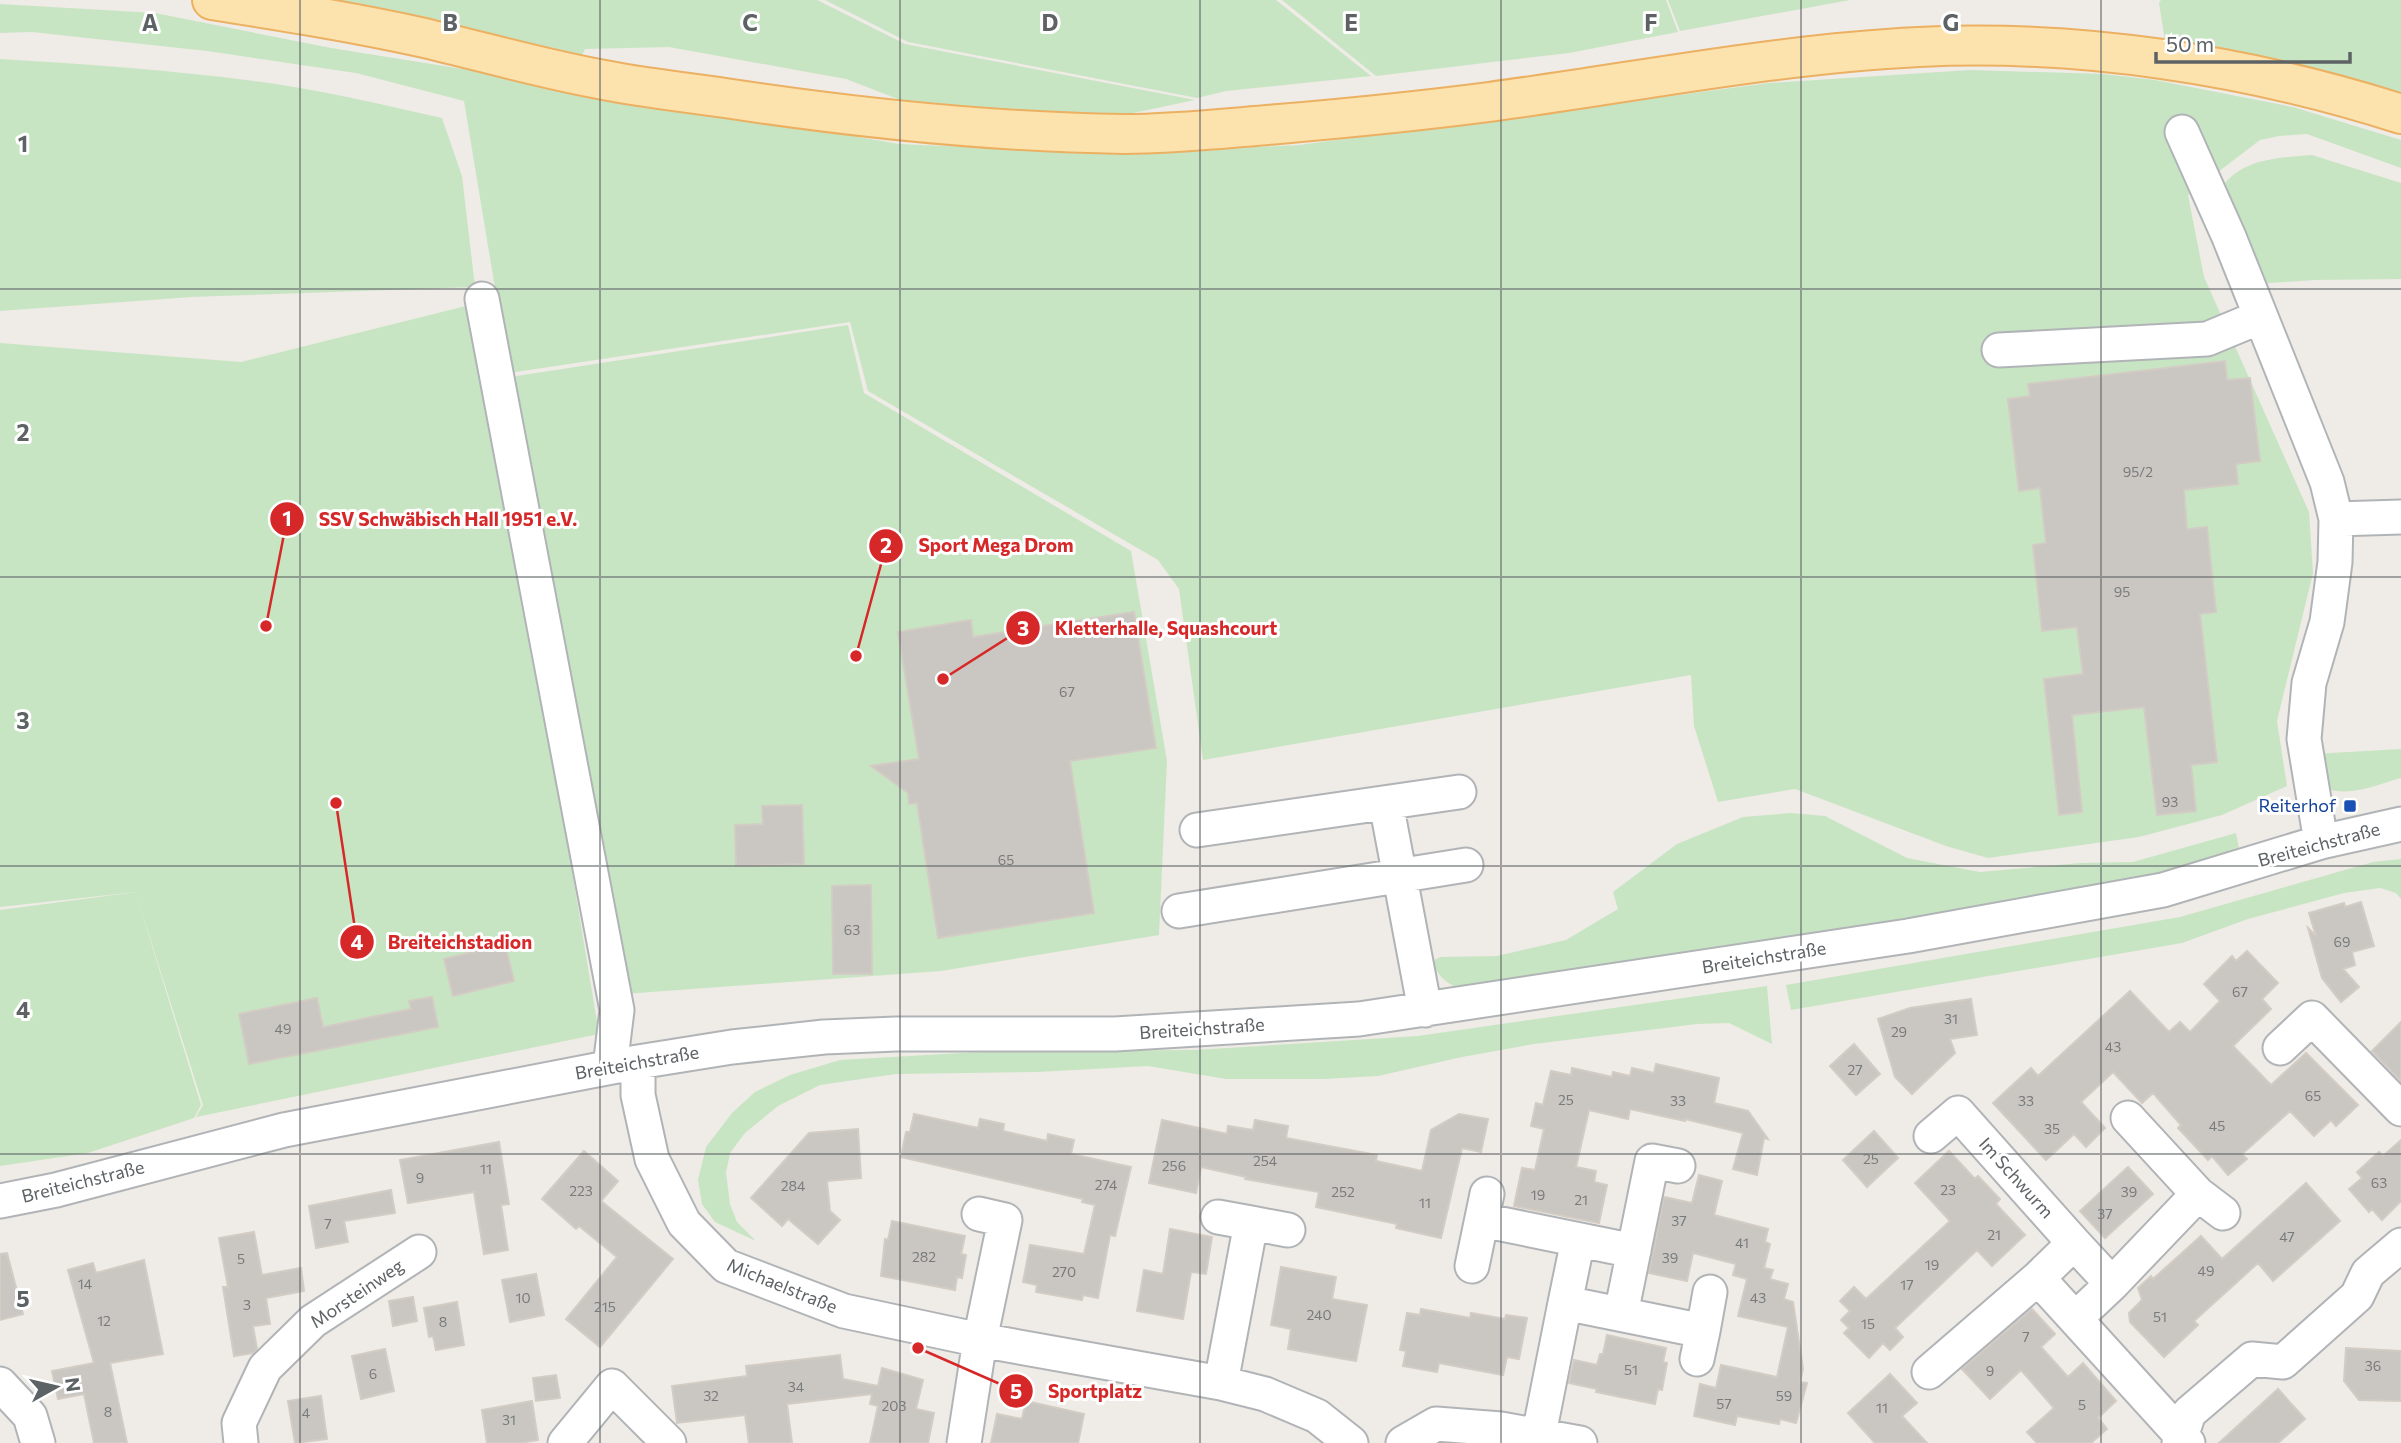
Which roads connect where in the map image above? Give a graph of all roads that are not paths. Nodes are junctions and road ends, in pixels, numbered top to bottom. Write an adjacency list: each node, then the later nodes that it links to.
1 (212, 0): 2 (main road)
2 (2401, 114)
3 (2182, 132): 5 (street)
4 (482, 299): 19 (street, Michaelstraße)
5 (2260, 317): 6 (street); 8 (street)
6 (1999, 350)
7 (2401, 517): 8 (street)
8 (2336, 519): 13 (street)
9 (1459, 792): 10 (street)
10 (1386, 803): 12 (street); 15 (street)
11 (2401, 824): 13 (street, Breiteichstraße)
12 (1197, 830)
13 (2320, 842): 17 (street, Breiteichstraße)
14 (1466, 865): 15 (street)
15 (1401, 874): 16 (street); 17 (street)
16 (1180, 911)
17 (1425, 1010): 19 (street, Breiteichstraße)
18 (2280, 1048): 20 (street)
19 (624, 1064): 24 (street, Breiteichstraße); 41 (street, Michaelstraße)
20 (2401, 1109)
21 (2129, 1118): 36 (street)
22 (1931, 1136): 30 (street, Im Schwurm)
23 (1652, 1161): 32 (street)
24 (0, 1201)
25 (1218, 1217): 27 (street)
26 (1003, 1219): 41 (street)
27 (1251, 1223): 28 (street); 43 (street)
28 (1288, 1230)
29 (1578, 1240): 32 (street); 34 (street); 38 (street)
30 (2074, 1243): 35 (street); 36 (street, Im Schwurm)
31 (2401, 1245): 46 (street)
32 (1634, 1251): 39 (street)
33 (419, 1252): 48 (street, Morsteinweg)
34 (1472, 1266)
35 (2038, 1278): 40 (street); 42 (street)
36 (2112, 1284): 40 (street)
37 (1710, 1292): 39 (street)
38 (1565, 1303): 39 (street); 45 (street)
39 (1621, 1314)
40 (2076, 1318): 46 (street)
41 (980, 1340): 43 (street, Michaelstraße); 51 (street)
42 (1929, 1372)
43 (1221, 1383): 52 (street, Michaelstraße)
44 (0, 1384): 47 (street)
45 (1539, 1434): 53 (street); 54 (street)
46 (2183, 1440)
47 (38, 1443)
48 (242, 1443)
49 (565, 1443): 50 (street)
50 (669, 1443)
51 (964, 1443)
52 (1351, 1443)
53 (1403, 1443)
54 (1580, 1443)

